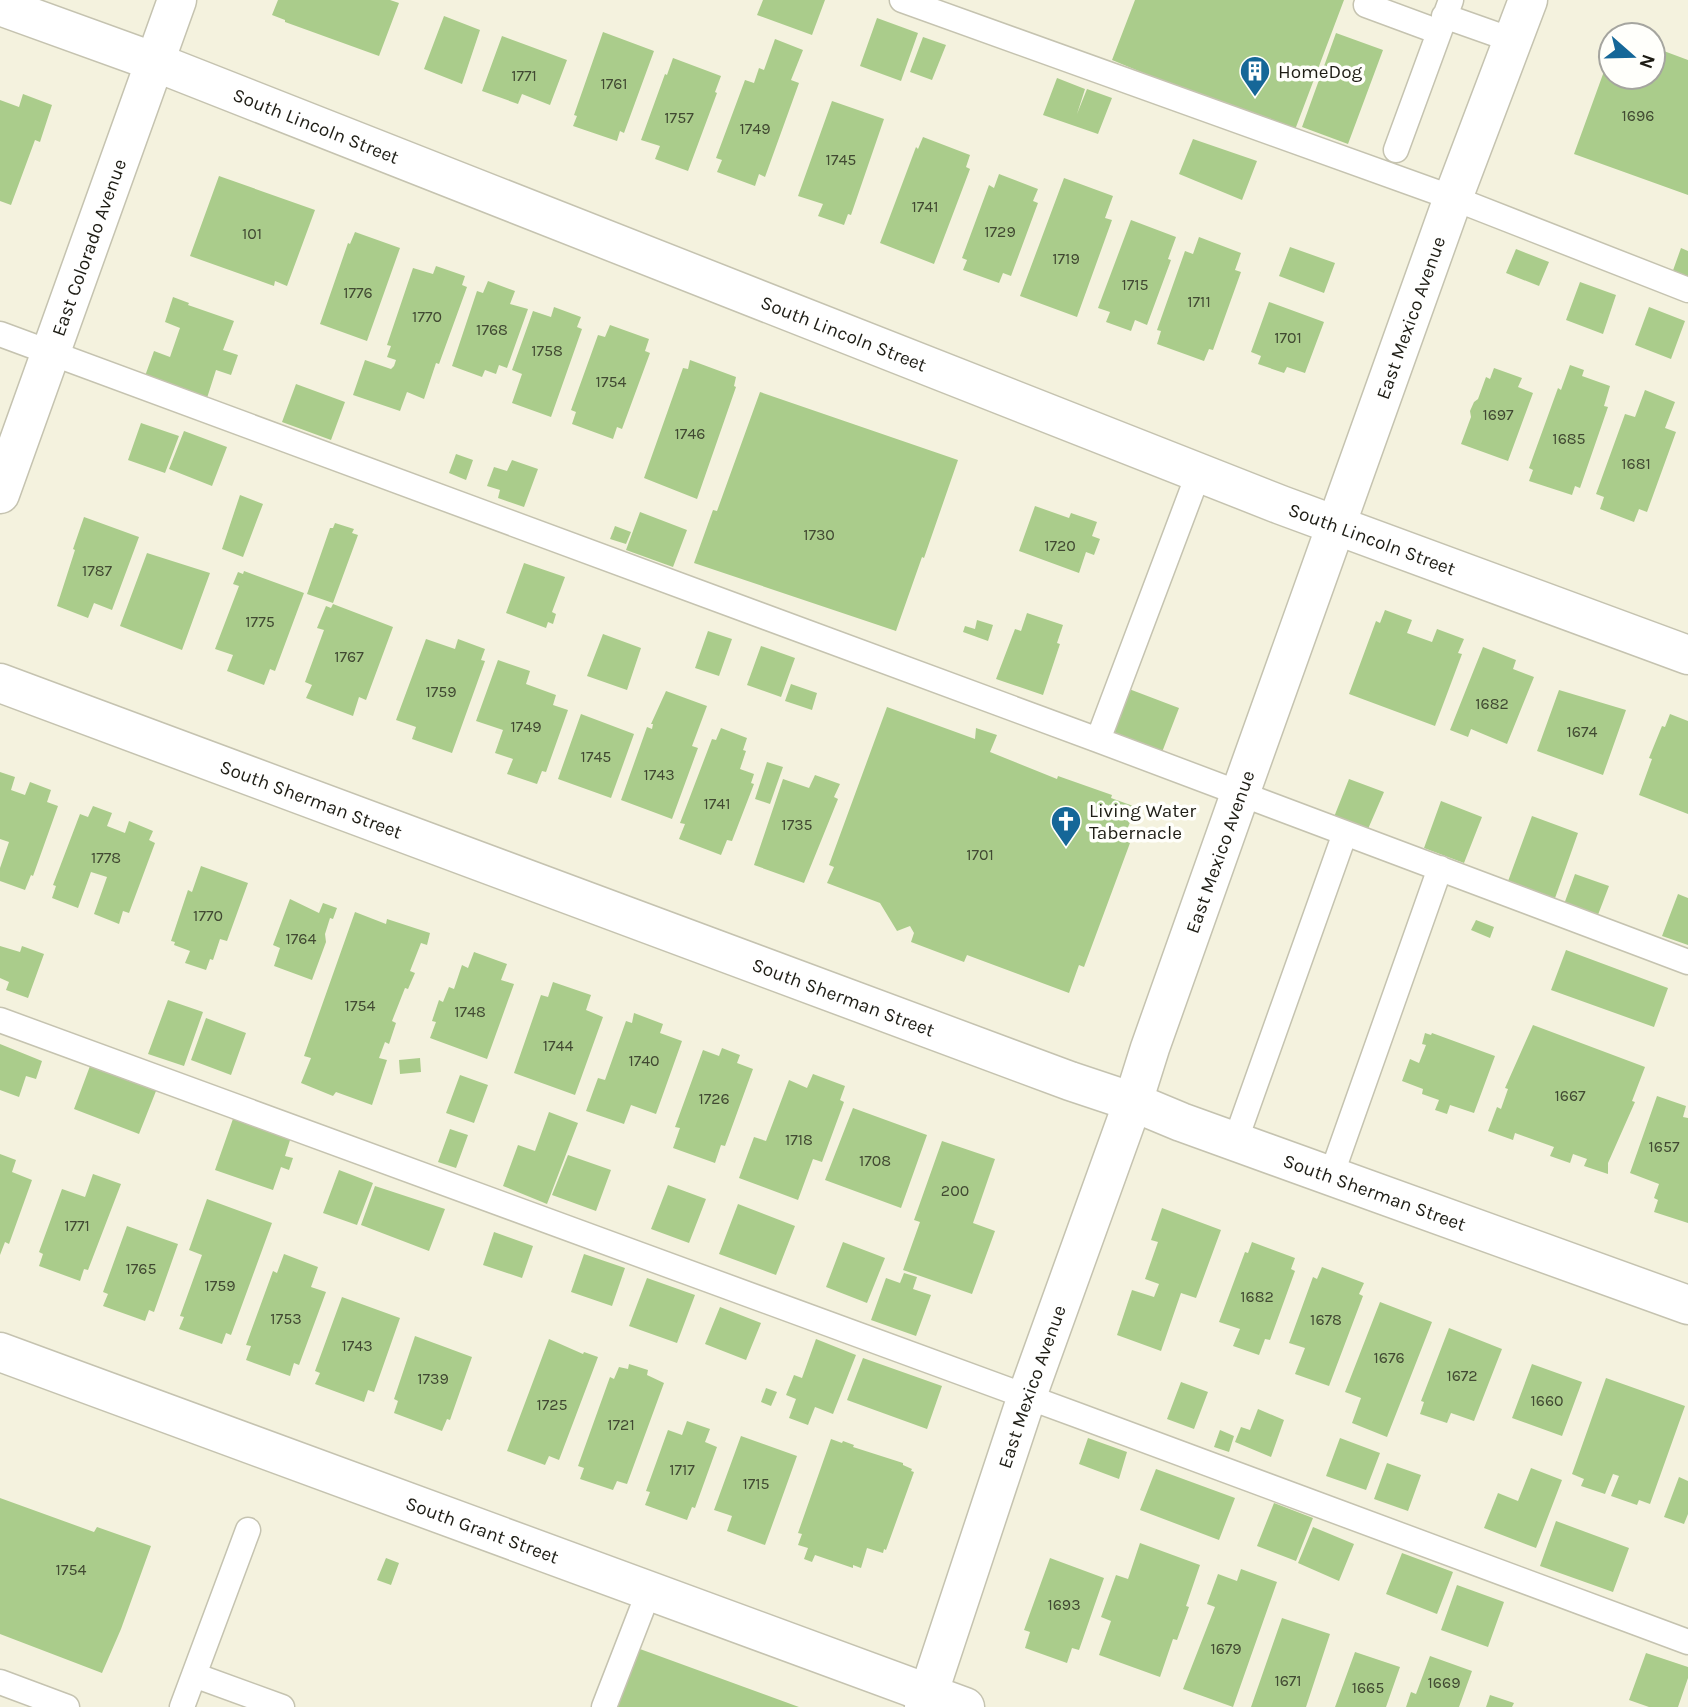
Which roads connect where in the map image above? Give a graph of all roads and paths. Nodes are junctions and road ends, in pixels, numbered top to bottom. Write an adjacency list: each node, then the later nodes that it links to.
1 (177, 0): 8 (street, East Colorado Avenue)
2 (902, 0): 10 (lane)
3 (1528, 0): 7 (street, East Mexico Avenue)
4 (1366, 5): 6 (lane)
5 (0, 6): 8 (street, South Lincoln Street)
6 (1445, 16): 7 (lane); 9 (lane)
7 (1513, 40): 10 (street, East Mexico Avenue)
8 (155, 62): 13 (street, East Colorado Avenue); 14 (street, South Lincoln Street)
9 (1396, 150)
10 (1453, 198): 11 (lane); 16 (street, East Mexico Avenue)
11 (1688, 290)
12 (0, 334): 13 (lane)
13 (50, 354): 15 (street, East Colorado Avenue); 19 (lane)
14 (1199, 472): 16 (street, South Lincoln Street); 19 (lane)
15 (0, 494)
16 (1336, 526): 17 (street, South Lincoln Street); 20 (street, East Mexico Avenue)
17 (1688, 655)
18 (0, 684): 25 (street, South Sherman Street)
19 (1098, 740): 20 (lane)
20 (1240, 794): 21 (lane); 25 (street, East Mexico Avenue)
21 (1345, 833): 22 (lane); 26 (lane)
22 (1440, 868): 23 (lane); 27 (lane)
23 (1688, 962)
24 (0, 1020): 30 (lane)
25 (1133, 1102): 26 (street, South Sherman Street); 30 (street, East Mexico Avenue)
26 (1235, 1142): 27 (street, South Sherman Street)
27 (1331, 1176): 28 (street, South Sherman Street)
28 (1688, 1305)
29 (0, 1352): 32 (street, South Grant Street)
30 (1027, 1396): 33 (lane); 36 (street, East Mexico Avenue)
31 (248, 1530): 34 (lane)
32 (649, 1591): 36 (street, South Grant Street); 40 (lane)
33 (1688, 1642)
34 (194, 1675): 38 (lane); 39 (lane)
35 (0, 1682): 37 (lane)
36 (926, 1700): 41 (street, South Grant Street)
37 (67, 1707)
38 (182, 1707)
39 (282, 1707)
40 (604, 1707)
41 (965, 1707)

